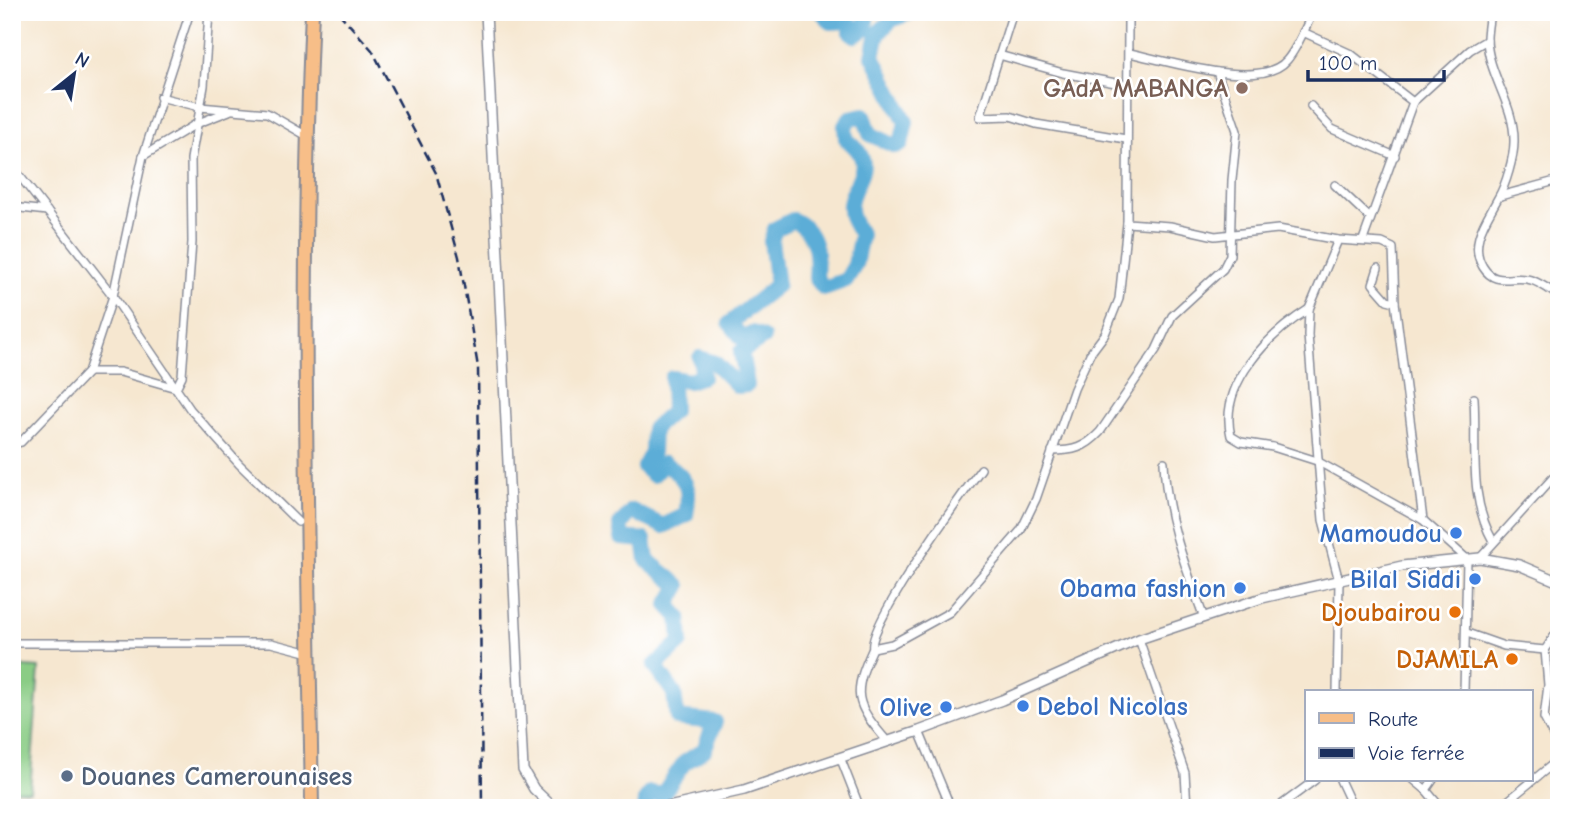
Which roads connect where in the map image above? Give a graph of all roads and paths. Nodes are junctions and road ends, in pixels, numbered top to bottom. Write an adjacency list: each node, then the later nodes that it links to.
1 (190, 12): 15 (street)
2 (209, 12): 18 (street)
3 (312, 12): 21 (main road)
4 (486, 12): 80 (street)
5 (1013, 12): 12 (street)
6 (1131, 12): 11 (street)
7 (1314, 12): 9 (street)
8 (1490, 12): 10 (street)
9 (1303, 32): 13 (street); 16 (street)
10 (1487, 40): 16 (street); 28 (street)
11 (1129, 52): 13 (street); 14 (street)
12 (999, 55): 14 (street); 22 (street)
13 (1217, 72): 33 (street)
14 (1126, 85): 22 (street)
15 (160, 97): 18 (street); 23 (street)
16 (1413, 102): 24 (street)
17 (1311, 106): 24 (street)
18 (200, 107): 19 (street); 20 (street)
19 (231, 110): 20 (street); 21 (street)
20 (196, 124): 23 (street); 42 (street)
21 (307, 136): 64 (main road)
22 (1126, 139): 32 (street)
23 (143, 156): 37 (street)
24 (1395, 156): 31 (street)
25 (12, 166): 30 (street)
26 (1559, 180): 28 (street)
27 (1335, 185): 31 (street)
28 (1500, 196): 38 (street)
29 (12, 207): 30 (street)
30 (47, 211): 37 (street)
31 (1370, 218): 35 (street)
32 (1127, 223): 33 (street); 45 (street)
33 (1230, 235): 34 (street); 45 (street)
34 (1338, 240): 35 (street); 40 (street)
35 (1363, 240): 39 (street)
36 (1378, 268): 39 (street)
37 (113, 296): 41 (street); 42 (street)
38 (1559, 296)
39 (1395, 302): 50 (street)
40 (1309, 309): 47 (street); 47 (street)
41 (88, 372): 42 (street); 44 (street)
42 (176, 388): 51 (street)
43 (1475, 398): 52 (street)
44 (12, 444)
45 (1052, 451): 62 (street)
46 (1164, 461): 57 (street)
47 (1317, 461): 50 (street); 55 (street)
48 (981, 469): 62 (street)
49 (1559, 471): 52 (street)
50 (1423, 520): 54 (street)
51 (298, 522)
52 (1493, 541): 53 (street)
53 (1480, 558): 54 (street); 56 (street)
54 (1467, 559): 55 (street); 59 (street)
55 (1339, 581): 57 (street); 65 (street)
56 (1559, 582)
57 (1204, 618): 60 (street)
58 (1559, 629): 63 (street)
59 (1468, 634): 63 (street); 66 (street)
60 (1139, 639): 67 (street); 84 (street)
61 (12, 643): 64 (street)
62 (873, 648): 68 (street)
63 (1545, 650): 69 (street)
64 (310, 653): 79 (main road)
65 (1336, 690)
66 (1464, 690)
67 (919, 731): 68 (street); 83 (street)
68 (887, 741): 70 (street)
69 (1559, 746)
70 (841, 757): 81 (street); 82 (street)
71 (1559, 760): 77 (street)
72 (1312, 782): 85 (street)
73 (1341, 782): 86 (street)
74 (1417, 782): 78 (street)
75 (1432, 782): 78 (street)
76 (1532, 782): 88 (street)
77 (1532, 782)
78 (1426, 790): 87 (street)
79 (312, 808)
80 (554, 808)
81 (664, 808)
82 (860, 808)
83 (951, 808)
84 (1187, 808)
85 (1277, 808)
86 (1353, 808)
87 (1441, 808)
88 (1499, 808)

